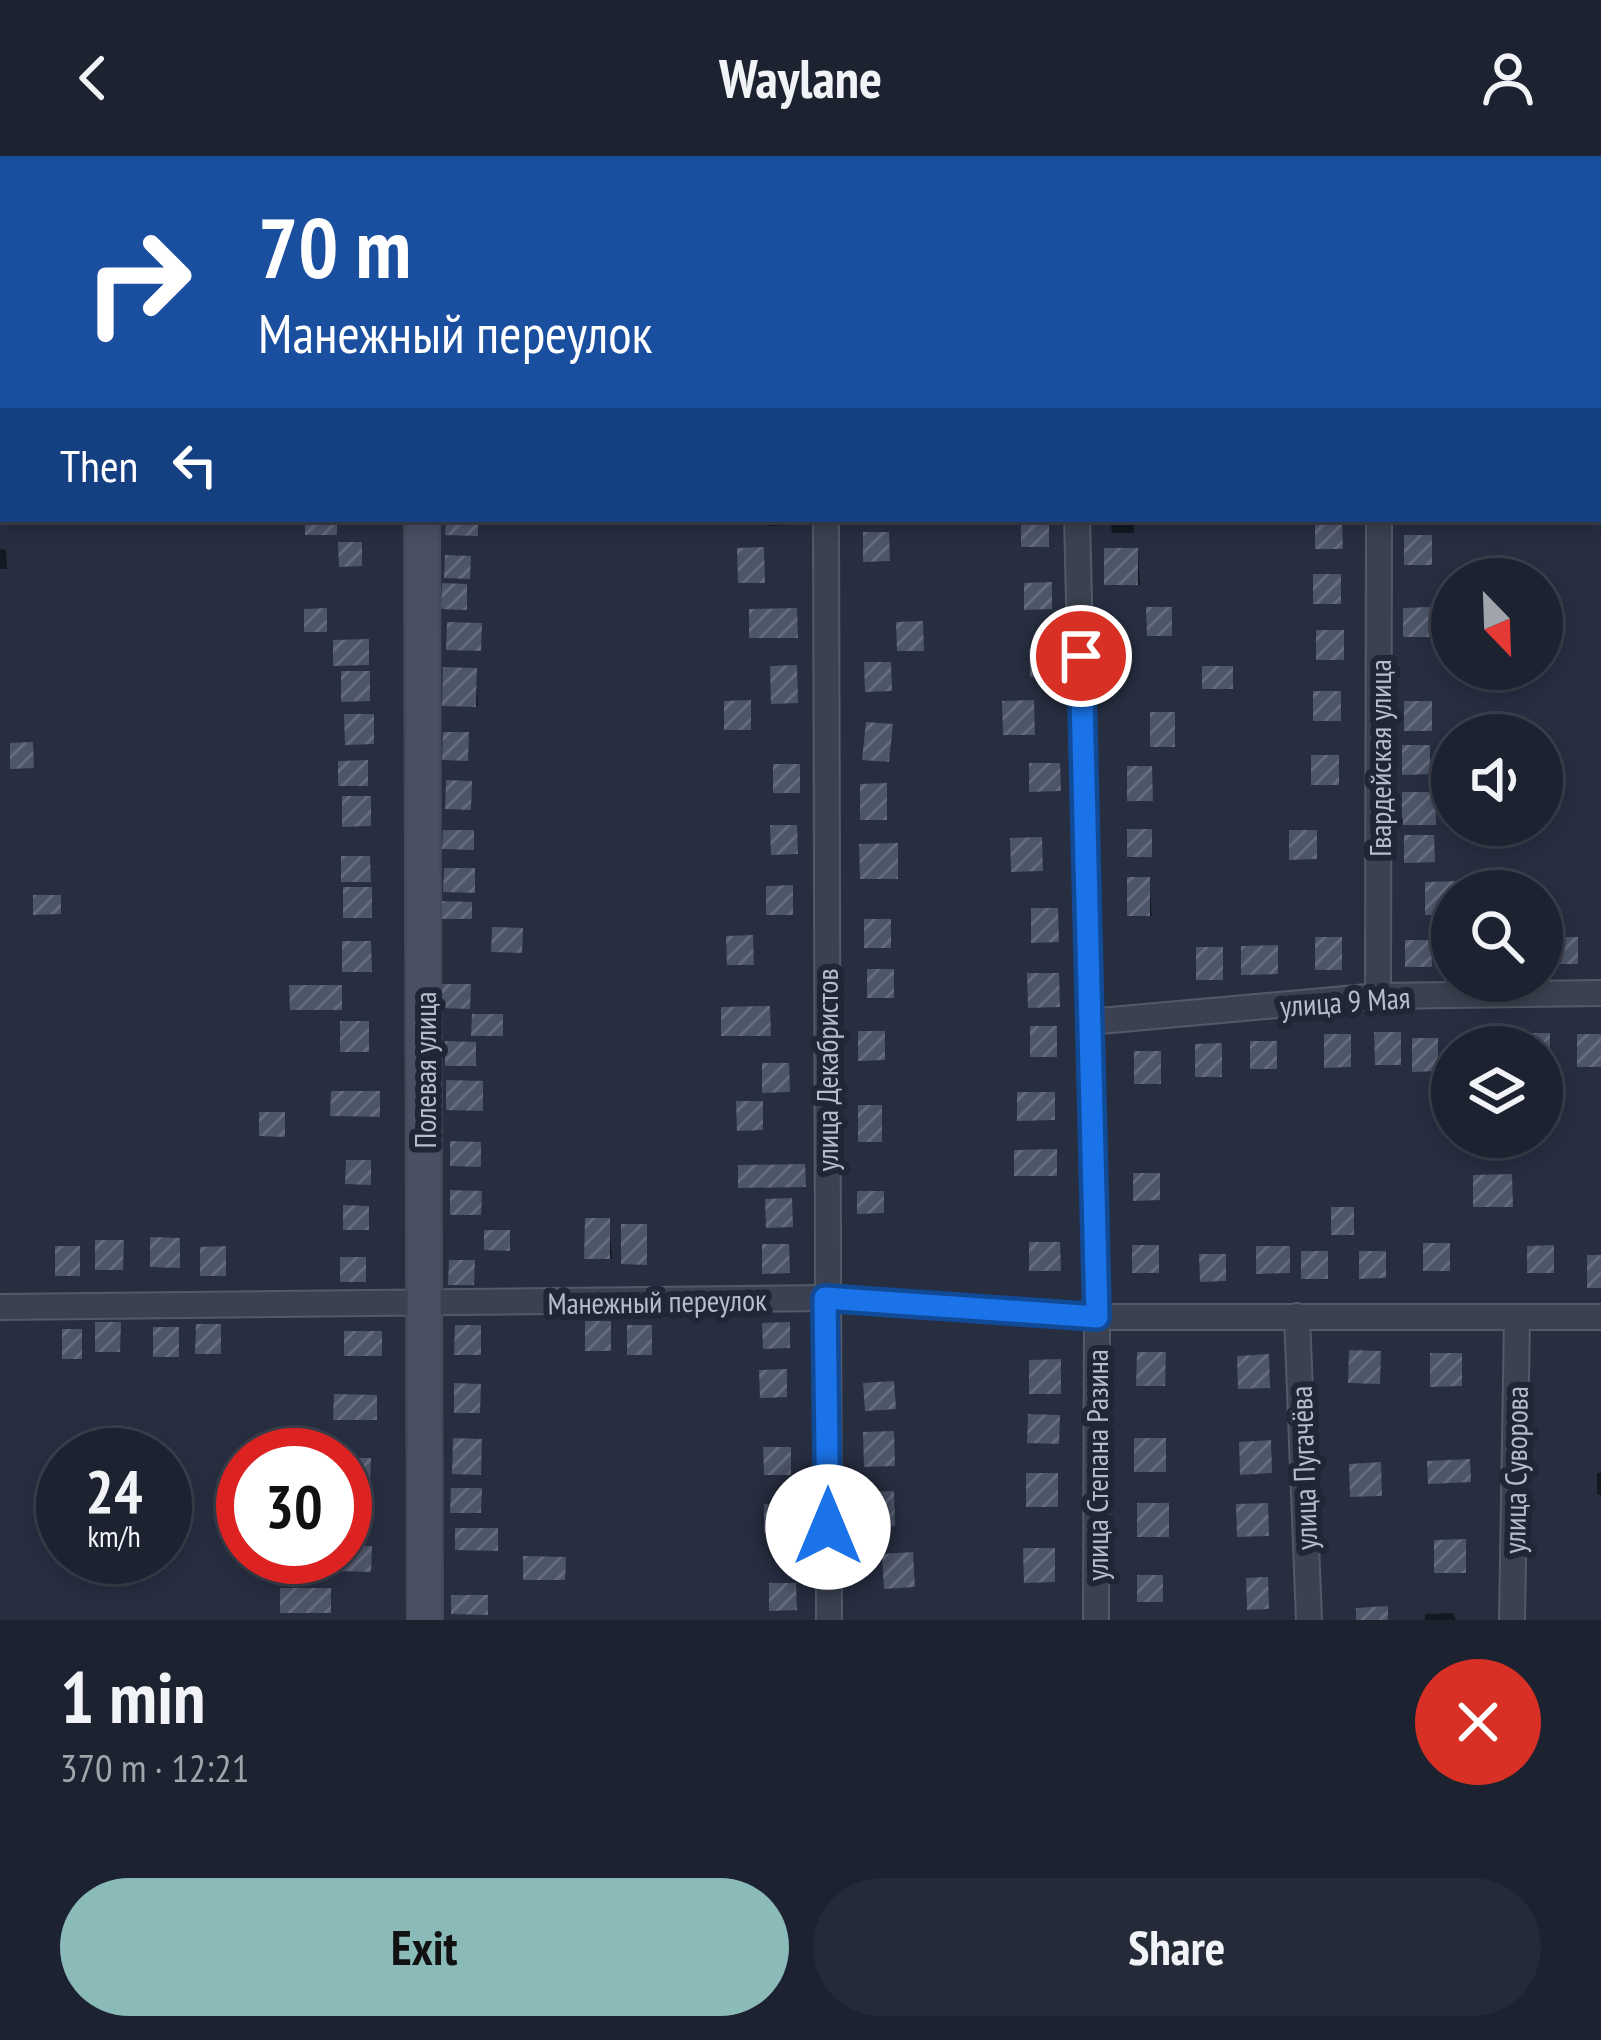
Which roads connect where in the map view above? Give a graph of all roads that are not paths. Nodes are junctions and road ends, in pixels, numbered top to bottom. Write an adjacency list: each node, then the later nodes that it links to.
1 (422, 522): 9 (street, Полевая улица)
2 (826, 522): 8 (street, улица Декабристов)
3 (1077, 522): 7 (street, улица Степана Разина)
4 (1379, 522): 6 (street, Гвардейская улица)
5 (1601, 992): 6 (street, улица 9 Мая)
6 (1378, 996): 7 (street, улица 9 Мая)
7 (1089, 1022): 12 (street, улица Степана Разина)
8 (825, 1298): 9 (street, Манежный переулок); 12 (street, Манежный переулок); 16 (street, улица Декабристов)
9 (424, 1305): 10 (street, Манежный переулок); 15 (street, Полевая улица)
10 (0, 1306)
11 (1297, 1316): 12 (street, Манежный переулок); 14 (street, Манежный переулок); 18 (street, улица Пугачёва)
12 (1097, 1317): 17 (street, улица Степана Разина)
13 (1601, 1317): 14 (street, Манежный переулок)
14 (1517, 1319): 19 (street, улица Суворова)
15 (425, 1620)
16 (829, 1620)
17 (1096, 1620)
18 (1309, 1620)
19 (1512, 1620)

